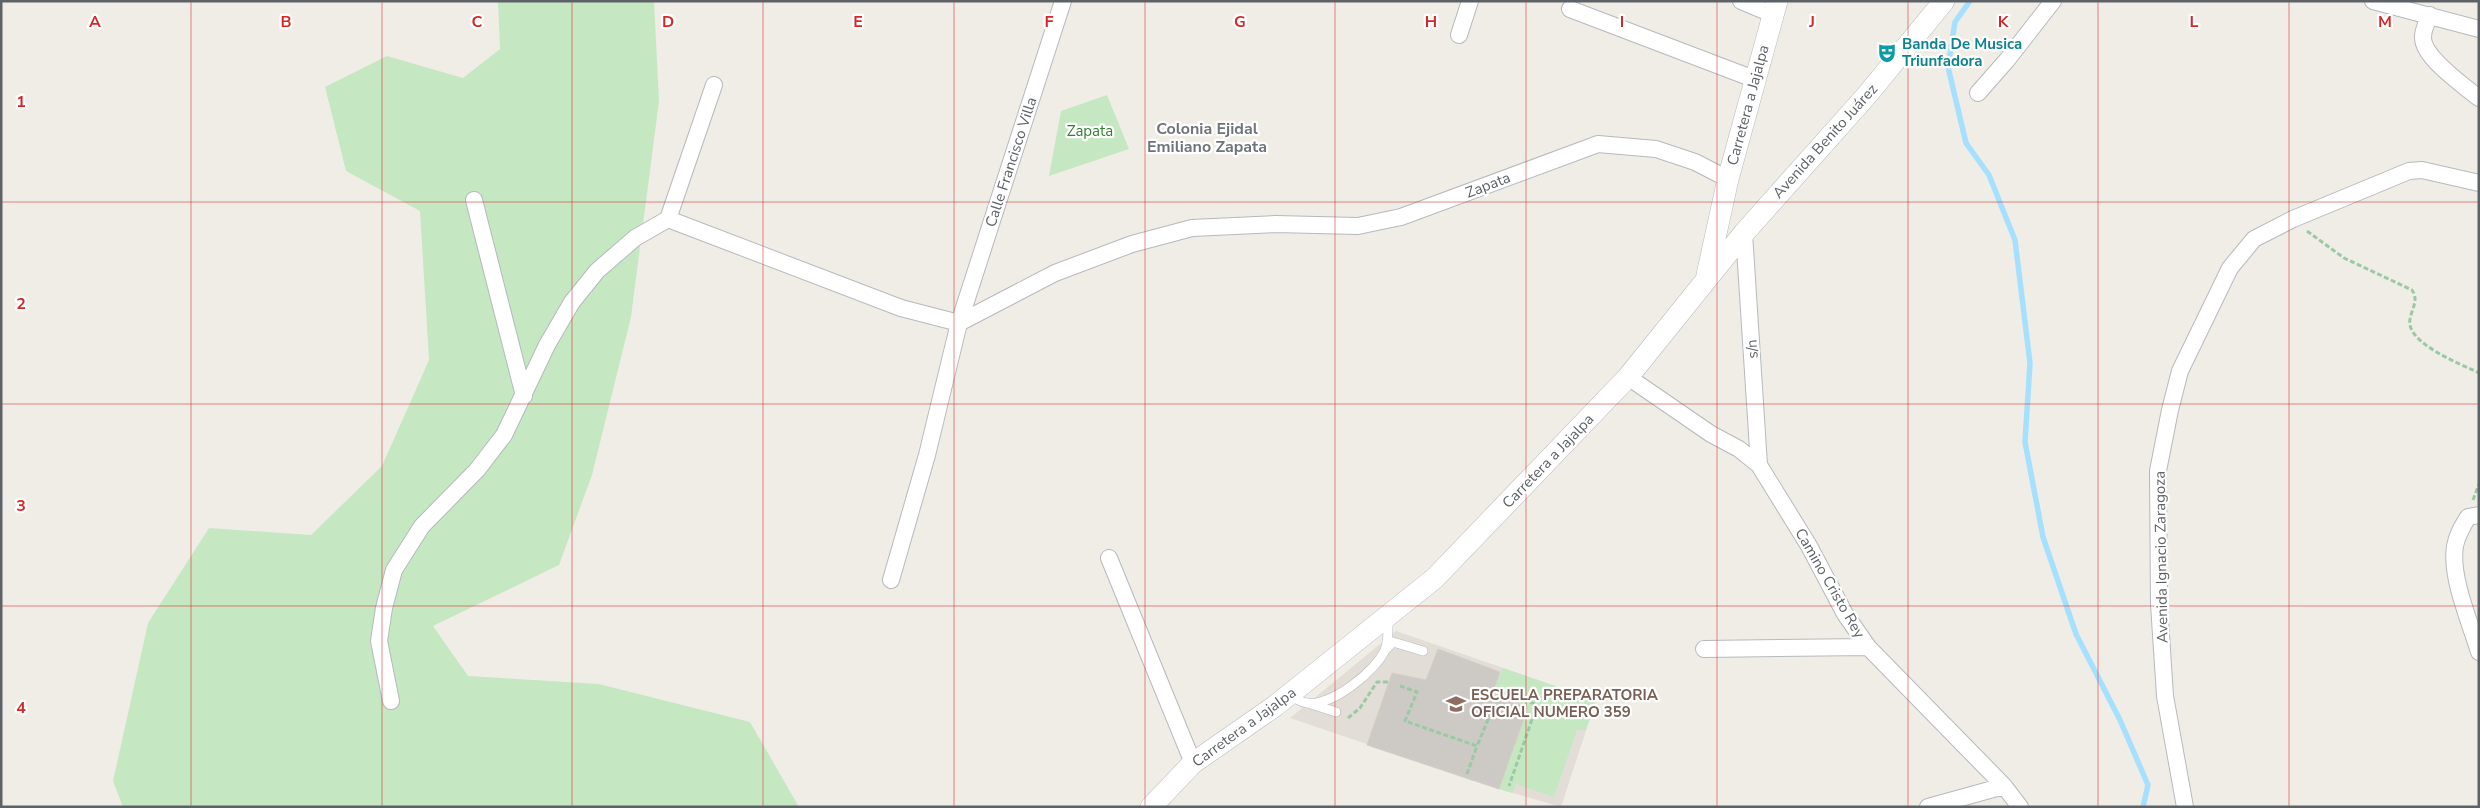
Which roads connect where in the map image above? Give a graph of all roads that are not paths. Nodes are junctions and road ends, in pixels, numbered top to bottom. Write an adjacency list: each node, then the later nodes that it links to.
1 (1064, 1): 22 (street, Calle Francisco Villa)
2 (1470, 1): 11 (street)
3 (1741, 1): 7 (street)
4 (1944, 1): 20 (street, Avenida Benito Juárez)
5 (2053, 1): 14 (street)
6 (2373, 1): 9 (street)
7 (1775, 8): 12 (street, Carretera a Jajalpa)
8 (1570, 9): 12 (street)
9 (2430, 15): 10 (street); 15 (street)
10 (2479, 29)
11 (1459, 35)
12 (1754, 79): 16 (street, Carretera a Jajalpa)
13 (714, 85): 19 (street)
14 (1978, 93)
15 (2479, 98)
16 (1728, 179): 21 (street, Carretera a Jajalpa); 22 (street, Zapata)
17 (2479, 183): 44 (street, Avenida Ignacio Zaragoza)
18 (474, 200): 24 (street)
19 (668, 219): 22 (street); 24 (street)
20 (1744, 233): 21 (street, Avenida Benito Juárez); 25 (street, s/n)
21 (1706, 281): 23 (street, Carretera a Jajalpa)
22 (959, 323): 28 (street, Calle Francisco Villa)
23 (1628, 377): 25 (street, Camino Cristo Rey); 29 (street, Carretera a Jajalpa)
24 (524, 396): 36 (street)
25 (1759, 465): 30 (street, Camino Cristo Rey)
26 (2479, 515): 34 (street)
27 (1109, 558): 39 (street)
28 (891, 580)
29 (1388, 615): 32 (lane); 35 (street, Carretera a Jajalpa)
30 (1868, 647): 31 (street); 40 (street, Camino Cristo Rey)
31 (1704, 649)
32 (1385, 650): 33 (lane); 37 (lane)
33 (1423, 651)
34 (2479, 652)
35 (1288, 695): 37 (lane); 39 (street, Carretera a Jajalpa)
36 (392, 701)
37 (1308, 703): 38 (lane)
38 (1336, 712)
39 (1193, 763): 41 (street, Carretera a Jajalpa)
40 (2004, 786): 42 (street); 43 (street, Camino Cristo Rey)
41 (1151, 807)
42 (1928, 807)
43 (2020, 807)
44 (2185, 807)

